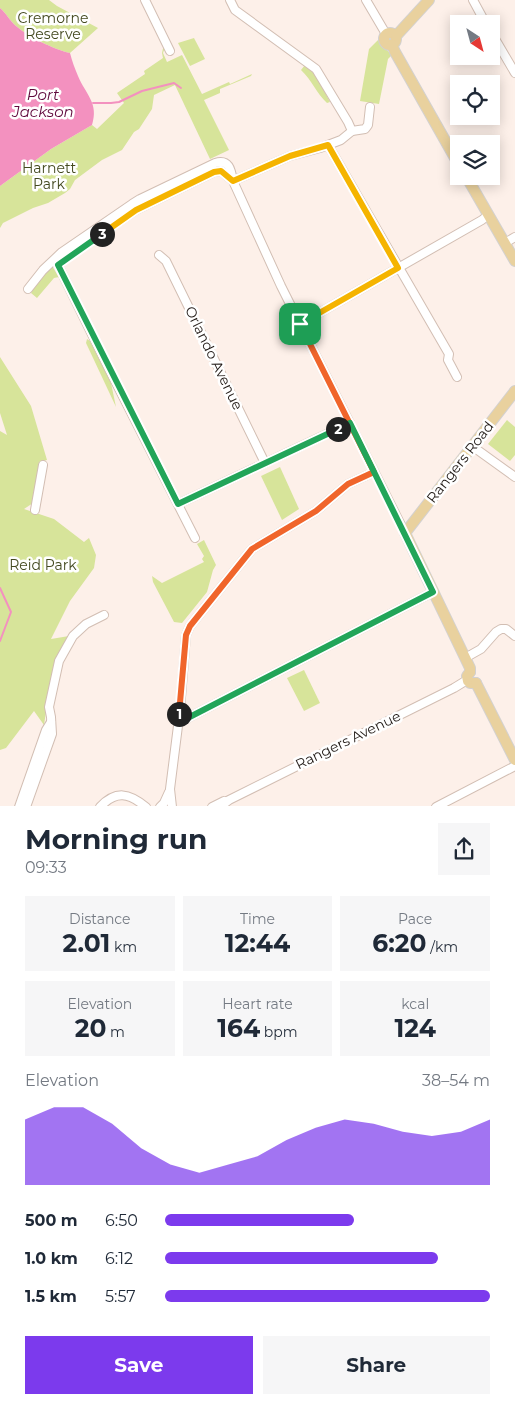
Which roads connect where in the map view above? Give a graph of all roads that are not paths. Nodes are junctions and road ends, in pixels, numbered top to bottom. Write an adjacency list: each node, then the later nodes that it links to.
1 (145, 0): 9 (street)
2 (366, 0): 7 (street)
3 (429, 0): 7 (main road)
4 (472, 0): 6 (street)
5 (231, 2): 12 (street)
6 (481, 15)
7 (392, 38): 14 (main road)
8 (500, 47): 10 (street)
9 (170, 51)
10 (515, 73)
11 (370, 107): 12 (street)
12 (352, 131): 13 (street)
13 (328, 145): 15 (street); 22 (street)
14 (450, 148)
15 (233, 181): 23 (street); 24 (street); 33 (street)
16 (471, 185): 17 (main road)
17 (488, 215): 19 (main road); 22 (street)
18 (515, 237): 19 (street)
19 (504, 243): 21 (main road)
20 (159, 255): 29 (street, Orlando Avenue)
21 (515, 261)
22 (398, 268): 24 (street); 25 (street)
23 (28, 289)
24 (300, 324): 27 (street)
25 (457, 377)
26 (515, 390): 28 (main road, Rangers Road)
27 (350, 423): 29 (street); 31 (street)
28 (472, 446): 32 (street); 35 (main road, Rangers Road)
29 (265, 463): 33 (street)
30 (43, 465): 34 (street)
31 (374, 472): 35 (street); 43 (street)
32 (515, 477)
33 (178, 504): 36 (street)
34 (35, 510)
35 (405, 533): 37 (main road)
36 (195, 538)
37 (433, 592): 40 (main road); 43 (street)
38 (104, 616): 42 (street)
39 (515, 636): 40 (street)
40 (465, 658): 41 (main road)
41 (471, 678): 44 (main road); 47 (street, Rangers Avenue)
42 (51, 722): 48 (street); 49 (street)
43 (178, 723): 46 (street)
44 (515, 760)
45 (515, 766): 58 (street)
46 (170, 789): 54 (street); 55 (street)
47 (229, 800): 56 (street, Rangers Avenue); 57 (street, Rangers Avenue)
48 (19, 806)
49 (26, 806)
50 (100, 806): 53 (street)
51 (104, 806): 52 (street)
52 (138, 806)
53 (146, 806)
54 (160, 806)
55 (172, 806)
56 (212, 806)
57 (220, 806)
58 (436, 806)

